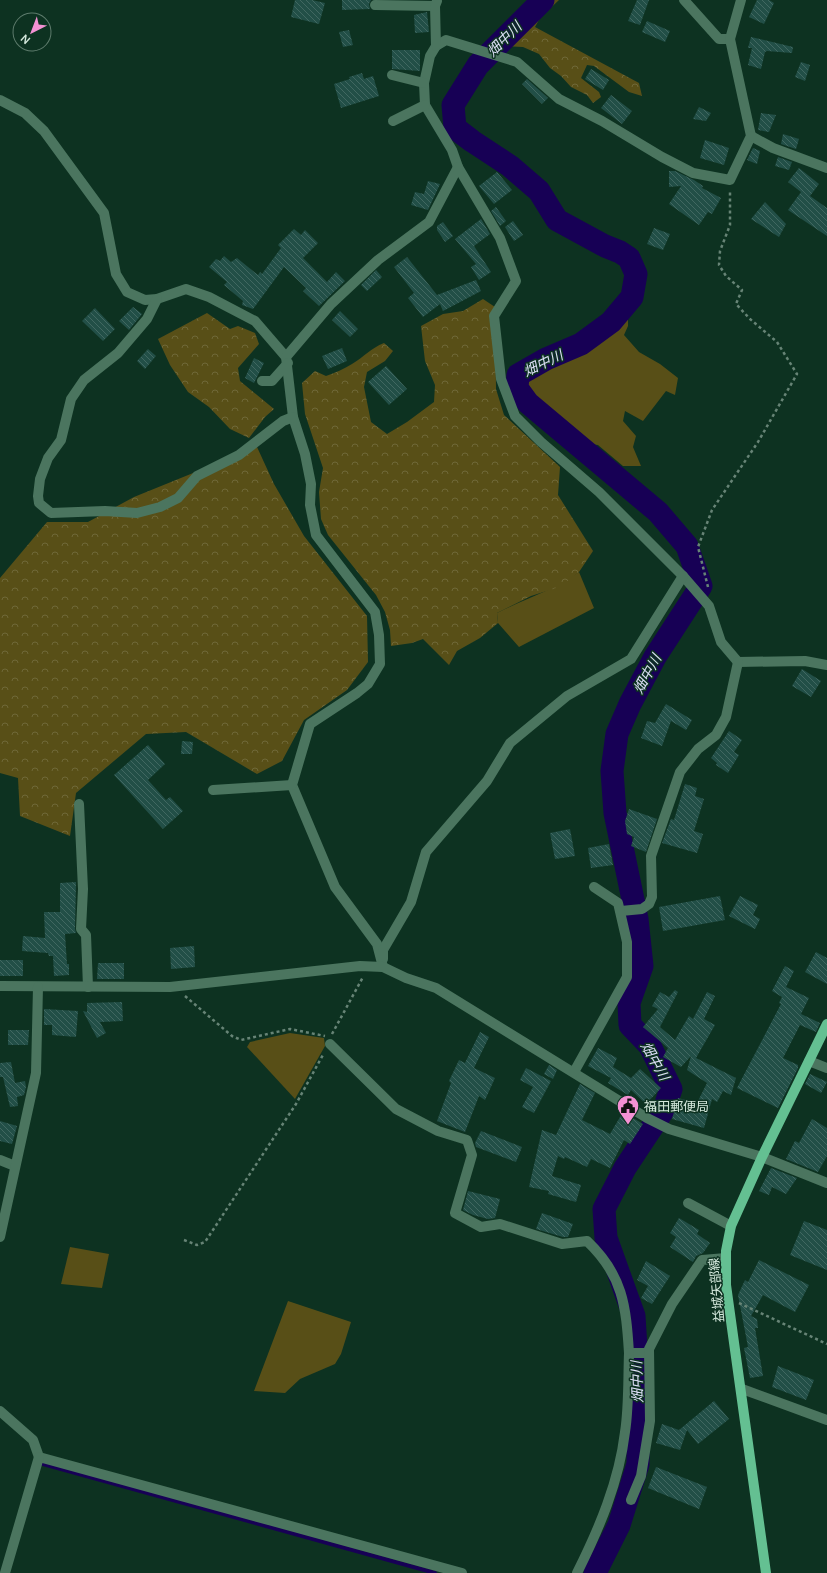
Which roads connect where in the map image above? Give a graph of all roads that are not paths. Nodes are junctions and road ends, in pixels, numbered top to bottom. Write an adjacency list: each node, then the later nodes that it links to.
1 (684, 0): 5 (street)
2 (741, 0): 5 (street)
3 (436, 3): 4 (street); 6 (street)
4 (375, 5)
5 (730, 39): 12 (street)
6 (436, 46): 8 (street); 12 (street)
7 (392, 75): 8 (street)
8 (424, 83): 10 (street)
9 (0, 100): 15 (street)
10 (425, 104): 11 (street); 13 (street)
11 (393, 121)
12 (751, 136): 14 (street)
13 (458, 168): 16 (street); 19 (street)
14 (827, 168)
15 (157, 299): 16 (street); 18 (street)
16 (287, 360): 17 (street); 18 (street)
17 (262, 381)
18 (293, 417): 22 (street)
19 (685, 578): 20 (street); 27 (street)
20 (738, 662): 21 (street); 26 (street)
21 (827, 665)
22 (292, 786): 23 (street); 27 (street)
23 (214, 790)
24 (79, 804): 30 (street)
25 (594, 887): 26 (street)
26 (623, 911): 35 (street)
27 (382, 967): 30 (street); 35 (street)
28 (0, 986): 29 (street)
29 (38, 987): 30 (street); 38 (street)
30 (88, 987)
31 (827, 1024): 33 (main road, 益城矢部線)
32 (330, 1044): 44 (street)
33 (809, 1061): 34 (street); 36 (main road, 益城矢部線)
34 (827, 1068)
35 (574, 1072): 36 (street)
36 (762, 1156): 39 (street); 41 (main road, 益城矢部線)
37 (0, 1160): 38 (street)
38 (15, 1166): 42 (street)
39 (827, 1183)
40 (688, 1203): 41 (street)
41 (731, 1226): 43 (main road, 益城矢部線)
42 (0, 1237)
43 (726, 1258): 45 (street); 46 (main road, 益城矢部線)
44 (630, 1353): 45 (street); 53 (street)
45 (647, 1353): 50 (street)
46 (742, 1389): 48 (street); 54 (main road, 益城矢部線)
47 (0, 1411): 49 (street)
48 (827, 1420)
49 (39, 1457): 51 (street); 52 (street)
50 (630, 1500)
51 (5, 1573)
52 (462, 1573)
53 (577, 1573)
54 (766, 1573)

